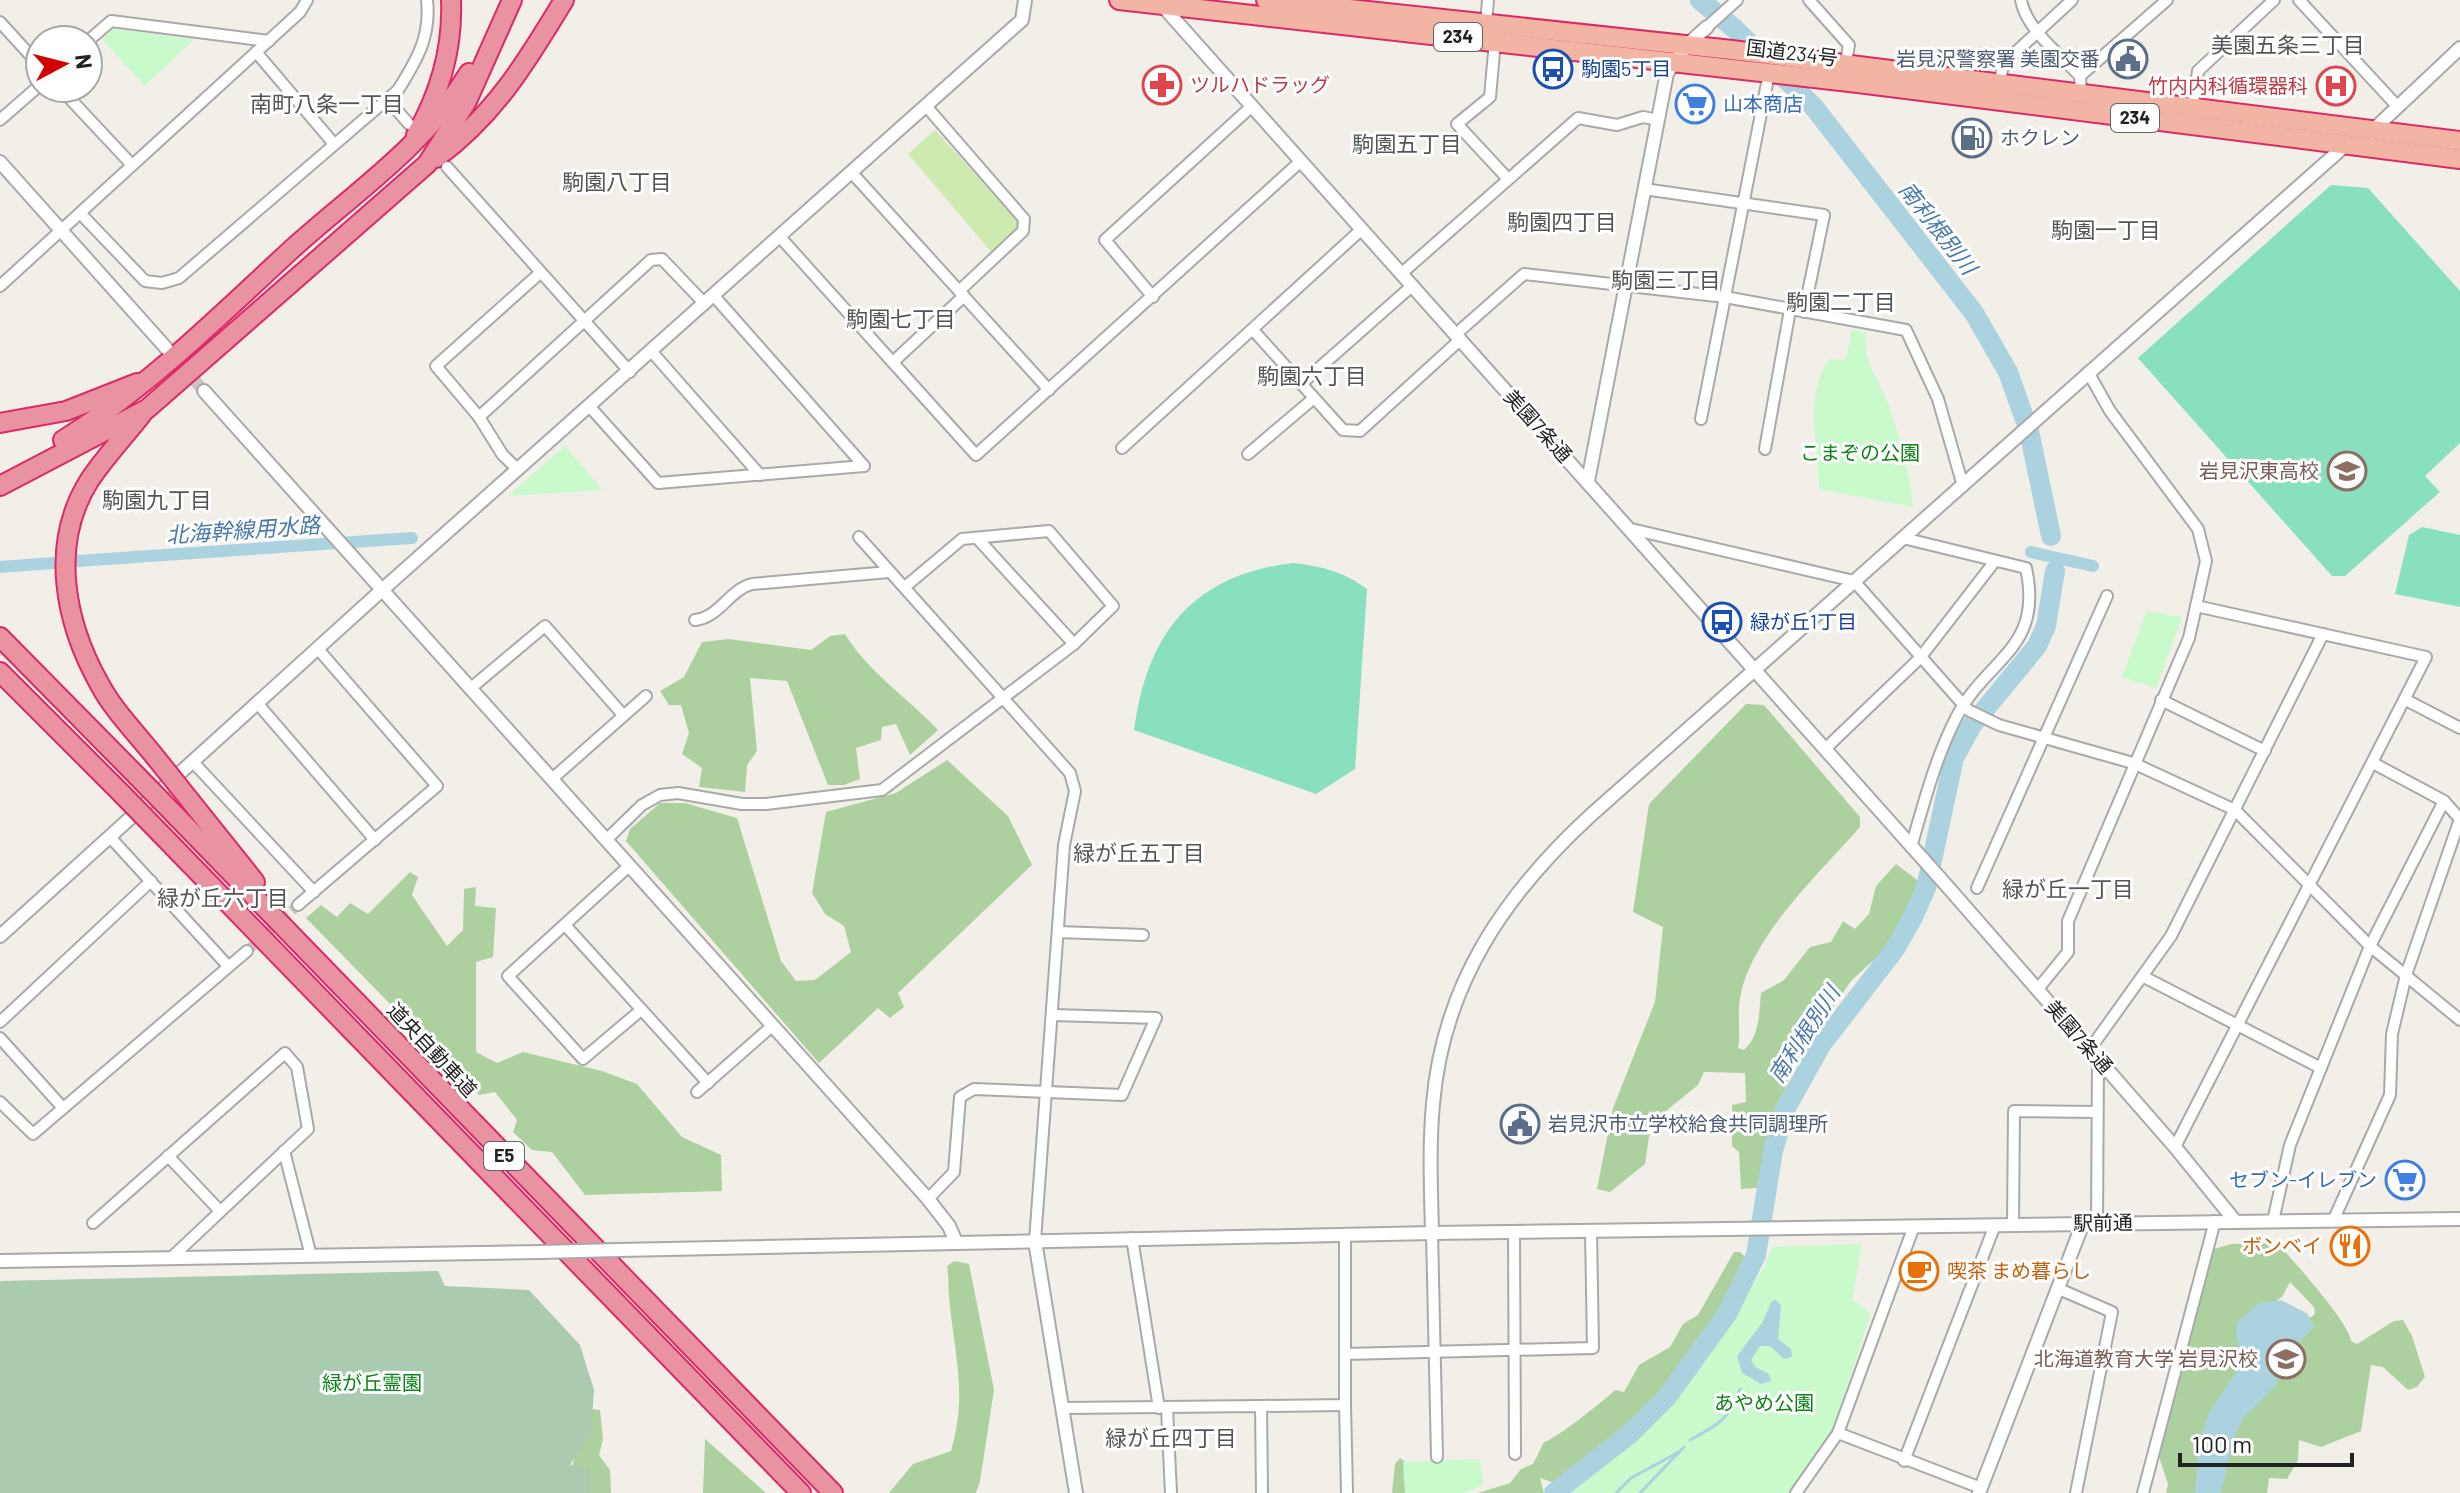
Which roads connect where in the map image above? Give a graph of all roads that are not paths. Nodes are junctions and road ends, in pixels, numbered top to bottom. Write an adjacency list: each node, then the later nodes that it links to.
1 (307, 0): 25 (street)
2 (427, 0): 37 (street)
3 (451, 0): 50 (highway)
4 (499, 0): 50 (highway)
5 (512, 0): 54 (highway)
6 (564, 0): 54 (highway)
7 (1025, 0): 39 (street)
8 (1119, 0): 17 (highway, 国道234号 / 234)
9 (1266, 0): 19 (highway, 国道234号 / 234)
10 (1488, 0): 21 (street)
11 (1809, 0): 33 (street)
12 (2021, 0): 24 (street)
13 (2072, 0): 24 (street)
14 (2167, 0): 35 (street)
15 (2274, 0): 42 (street)
16 (2299, 0): 41 (street)
17 (1159, 3): 19 (highway, 国道234号 / 234); 40 (street, 美園7条通)
18 (1734, 3): 23 (street)
19 (1392, 14): 21 (highway, 国道234号 / 234); 26 (highway, 国道234号 / 234)
20 (0, 22): 28 (street)
21 (1486, 23): 26 (street); 27 (highway, 国道234号 / 234)
22 (104, 27): 25 (street)
23 (1707, 27): 27 (street)
24 (2038, 31): 34 (street); 35 (street)
25 (269, 41): 30 (street)
26 (1495, 41): 31 (highway, 国道234号 / 234); 58 (street)
27 (1687, 45): 31 (street); 33 (highway, 国道234号 / 234)
28 (24, 48)
29 (2460, 48): 41 (street)
30 (256, 52): 48 (street); 55 (street)
31 (1673, 62): 32 (highway, 国道234号 / 234); 44 (street)
32 (1761, 72): 33 (highway, 国道234号 / 234); 60 (street)
33 (1844, 72): 34 (highway, 国道234号 / 234)
34 (1998, 92): 35 (highway, 国道234号 / 234)
35 (2080, 93): 42 (highway, 国道234号 / 234)
36 (24, 99): 43 (street)
37 (387, 99): 45 (street); 48 (street)
38 (75, 104): 55 (street)
39 (926, 106): 57 (street); 70 (street)
40 (1252, 106): 52 (street, 美園7条通); 71 (street)
41 (2398, 107): 46 (street)
42 (2191, 116): 46 (highway, 国道234号 / 234); 49 (highway, 国道234号 / 234)
43 (0, 120)
44 (1658, 120): 58 (street); 59 (street)
45 (409, 124)
46 (2374, 131): 47 (highway, 国道234号 / 234); 49 (street)
47 (2460, 141)
48 (334, 144): 61 (street)
49 (2344, 145): 51 (highway, 国道234号 / 234); 83 (street)
50 (404, 154): 84 (highway)
51 (2460, 159)
52 (1301, 161): 62 (street, 美園7条通); 71 (street)
53 (0, 162): 63 (street)
54 (427, 164): 90 (highway)
55 (132, 165): 61 (street)
56 (447, 167): 65 (street)
57 (852, 173): 64 (street); 70 (street)
58 (1508, 179): 66 (street)
59 (1644, 189): 60 (street); 69 (street)
60 (1744, 204): 72 (street); 75 (street)
61 (80, 213): 63 (street)
62 (1362, 229): 66 (street, 美園7条通); 77 (street)
63 (61, 230): 68 (street); 79 (street)
64 (780, 237): 73 (street); 81 (street)
65 (540, 273): 76 (street); 91 (street)
66 (1402, 273): 67 (street, 美園7条通)
67 (1413, 285): 78 (street, 美園7条通); 85 (street)
68 (0, 286)
69 (1625, 286): 72 (street); 78 (street); 100 (street)
70 (961, 294): 81 (street); 86 (street)
71 (1153, 297): 86 (street)
72 (1725, 297): 74 (street); 92 (street)
73 (709, 300): 76 (street); 80 (street); 99 (street)
74 (1790, 310): 75 (street); 95 (street)
75 (1804, 312): 102 (street)
76 (584, 322): 82 (street); 91 (street)
77 (1253, 330): 85 (street); 94 (street)
78 (1459, 337): 88 (street); 100 (street, 美園7条通)
79 (167, 349)
80 (652, 352): 82 (street); 99 (street)
81 (893, 362): 86 (street)
82 (630, 372): 89 (street)
83 (2088, 372): 102 (street); 113 (street)
84 (154, 376): 93 (highway); 98 (highway)
85 (1301, 384): 88 (street)
86 (1049, 390)
87 (204, 391): 111 (street)
88 (1314, 398): 96 (street)
89 (590, 407): 97 (street); 99 (street)
90 (147, 409): 101 (highway); 155 (highway, bridge)
91 (479, 417): 97 (street)
92 (1701, 419)
93 (0, 423)
94 (1122, 448)
95 (1765, 449)
96 (1248, 454)
97 (518, 470): 111 (street)
98 (0, 473)
99 (760, 475)
100 (1588, 481): 103 (street, 美園7条通)
101 (0, 486)
102 (1963, 486): 106 (street)
103 (1631, 529): 109 (street); 120 (street, 美園7条通)
104 (859, 537): 108 (street)
105 (977, 538): 110 (street); 117 (street); 117 (street)
106 (1903, 538): 107 (street); 109 (street)
107 (1995, 561): 119 (street); 128 (street)
108 (889, 572): 110 (street); 114 (street)
109 (1854, 581): 119 (street); 120 (street)
110 (906, 586): 124 (street)
111 (382, 590): 118 (street); 122 (street)
112 (2107, 596): 131 (street)
113 (2196, 606): 115 (street); 125 (street)
114 (695, 620)
115 (2323, 634): 126 (street); 133 (street)
116 (0, 637): 155 (highway, 道央自動車道 / E5, bridge)
117 (1074, 644): 124 (street)
118 (318, 649): 127 (street); 142 (street)
119 (1920, 658): 128 (street); 132 (street)
120 (1754, 670): 132 (street, 美園7条通); 196 (street)
121 (0, 673): 217 (highway, E5, bridge)
122 (471, 688): 129 (street); 137 (street)
123 (646, 696): 129 (street)
124 (1005, 698): 143 (street); 152 (street)
125 (2161, 700): 133 (street); 135 (street)
126 (2406, 700): 130 (street); 136 (street)
127 (258, 704): 134 (street); 142 (street)
128 (1966, 708): 131 (street); 144 (street)
129 (623, 715): 137 (street)
130 (2460, 728)
131 (2044, 739): 135 (street); 148 (street)
132 (1825, 749): 144 (street, 美園7条通)
133 (2265, 751): 139 (street)
134 (193, 762): 141 (street); 149 (street)
135 (2133, 763): 139 (street); 161 (street)
136 (2373, 763): 138 (street); 147 (street)
137 (552, 779): 143 (street)
138 (2444, 801): 140 (street); 156 (street)
139 (2235, 810): 147 (street); 160 (street)
140 (2458, 813): 159 (street)
141 (110, 837): 146 (street); 154 (street)
142 (375, 840): 149 (street)
143 (606, 840): 145 (street)
144 (1915, 852): 161 (street, 美園7条通)
145 (629, 866): 151 (street); 166 (street)
146 (151, 881): 158 (street); 165 (street)
147 (2310, 885): 156 (street); 167 (street)
148 (1977, 888)
149 (314, 892): 150 (street)
150 (298, 905)
151 (565, 925): 162 (street); 162 (street)
152 (1058, 932): 153 (street); 164 (street)
153 (1143, 935)
154 (0, 936)
155 (302, 944): 218 (highway, 道央自動車道 / E5)
156 (2370, 946): 159 (street); 171 (street)
157 (247, 951): 158 (street)
158 (228, 966): 176 (street)
159 (2406, 975): 163 (street); 187 (street)
160 (2144, 977): 167 (street); 169 (street)
161 (2037, 990): 169 (street, 美園7条通)
162 (641, 1010): 172 (street)
163 (2458, 1013)
164 (1053, 1015): 174 (street); 174 (street)
165 (0, 1022)
166 (772, 1026): 172 (street); 181 (street)
167 (2237, 1026): 171 (street); 178 (street)
168 (0, 1038): 176 (street)
169 (2090, 1049): 170 (street, 美園7条通)
170 (2098, 1059): 177 (street); 178 (street, 美園7条通)
171 (2321, 1068): 186 (street)
172 (708, 1083): 173 (street)
173 (697, 1092)
174 (1048, 1092): 181 (street); 199 (street)
175 (0, 1102): 176 (street)
176 (63, 1108)
177 (2096, 1112): 190 (street); 192 (street)
178 (2175, 1147): 185 (street, 美園7条通)
179 (284, 1151): 180 (street); 182 (street); 201 (street)
180 (168, 1156): 182 (street); 188 (street)
181 (928, 1199): 200 (street)
182 (220, 1211): 202 (street)
183 (2460, 1219): 187 (street, 駅前通)
184 (2215, 1221): 185 (street, 駅前通); 190 (street, 駅前通); 225 (street)
185 (2235, 1221): 186 (street, 駅前通)
186 (2273, 1221): 187 (street, 駅前通)
187 (2333, 1221)
188 (93, 1223)
189 (2083, 1223): 190 (street, 駅前通); 192 (street, 駅前通); 204 (street)
190 (2097, 1223)
191 (1995, 1225): 192 (street, 駅前通); 193 (street, 駅前通); 215 (street)
192 (2013, 1225)
193 (1914, 1226): 194 (street, 駅前通); 212 (street)
194 (1591, 1230): 195 (street, 駅前通); 205 (street)
195 (1514, 1232): 196 (street, 駅前通); 205 (street)
196 (1432, 1233): 197 (street, 駅前通); 206 (street)
197 (1345, 1235): 198 (street, 駅前通); 207 (street)
198 (1132, 1238): 199 (street, 駅前通); 211 (street)
199 (1035, 1241): 200 (street, 駅前通); 210 (street)
200 (956, 1242): 201 (street, 駅前通, bridge)
201 (311, 1256): 202 (street, 駅前通)
202 (171, 1258): 203 (street, 駅前通)
203 (0, 1261)
204 (2059, 1289): 216 (street); 224 (street)
205 (1516, 1350): 206 (street); 213 (street)
206 (1437, 1352): 207 (street); 214 (street)
207 (1345, 1354): 208 (street)
208 (1345, 1405): 209 (street); 222 (street)
209 (1261, 1406): 211 (street); 221 (street)
210 (1063, 1408): 211 (street); 219 (street)
211 (1163, 1408): 220 (street)
212 (1838, 1433): 215 (street); 223 (street)
213 (1515, 1454)
214 (1437, 1457)
215 (1904, 1461): 216 (street)
216 (1980, 1491)
217 (801, 1493)
218 (833, 1493)
219 (1076, 1493)
220 (1171, 1493)
221 (1262, 1493)
222 (1347, 1493)
223 (1796, 1493)
224 (2076, 1493)
225 (2143, 1493)

